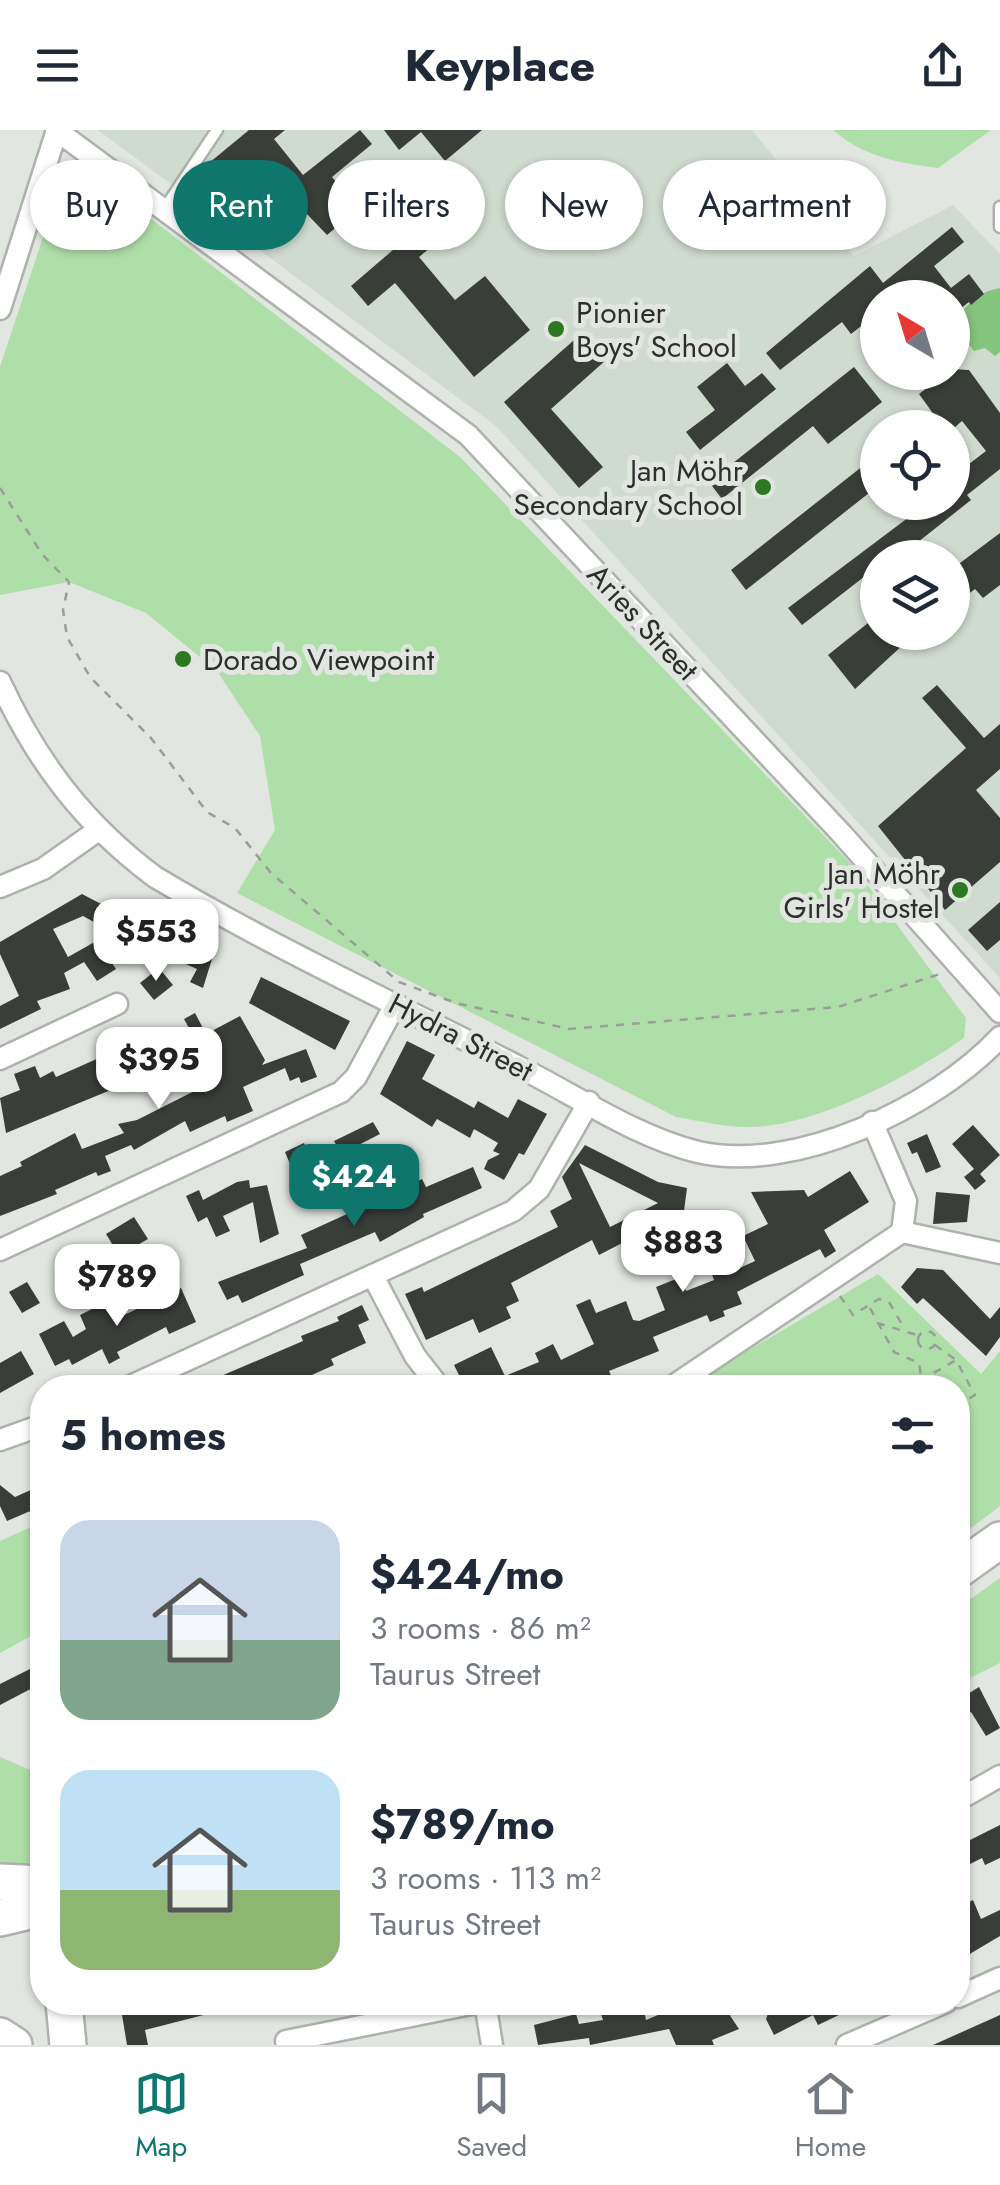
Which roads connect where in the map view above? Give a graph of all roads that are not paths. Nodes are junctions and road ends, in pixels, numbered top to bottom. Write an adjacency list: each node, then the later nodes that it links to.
1 (57, 130): 4 (street, Aries Street); 6 (street)
2 (217, 130): 4 (lane)
3 (1000, 207): 5 (lane)
4 (164, 208): 12 (street, Aries Street)
5 (1000, 227)
6 (0, 309)
7 (0, 682): 8 (street, Hydra Street)
8 (97, 831): 9 (street); 11 (street, Hydra Street)
9 (0, 887)
10 (117, 1004): 14 (street)
11 (396, 1004): 15 (street, Hydra Street); 18 (street)
12 (1000, 1012)
13 (1000, 1037): 16 (street, Hydra Street)
14 (0, 1058)
15 (590, 1102): 16 (street, Hydra Street); 20 (street)
16 (872, 1122): 17 (street)
17 (902, 1232): 19 (street); 23 (street)
18 (0, 1250)
19 (1000, 1253)
20 (373, 1276): 21 (street); 22 (street)
21 (155, 1375)
22 (430, 1375)
23 (690, 1375)
24 (30, 1429): 25 (street)
25 (0, 1440)
26 (1000, 1540): 27 (highway)
27 (970, 1561)
28 (1000, 1564): 29 (highway)
29 (970, 1585)
30 (1000, 1776): 31 (street)
31 (970, 1793)
32 (0, 1882): 33 (highway)
33 (30, 1885)
34 (30, 1889): 35 (highway)
35 (0, 1896)
36 (30, 1911): 37 (highway)
37 (0, 1918)
38 (1000, 1978): 39 (street)
39 (970, 1992)
40 (65, 2015): 47 (highway)
41 (419, 2015): 45 (street)
42 (486, 2015): 48 (street)
43 (916, 2015): 49 (street)
44 (0, 2036): 46 (highway)
45 (286, 2042)
46 (14, 2045)
47 (68, 2045)
48 (492, 2045)
49 (848, 2045)

